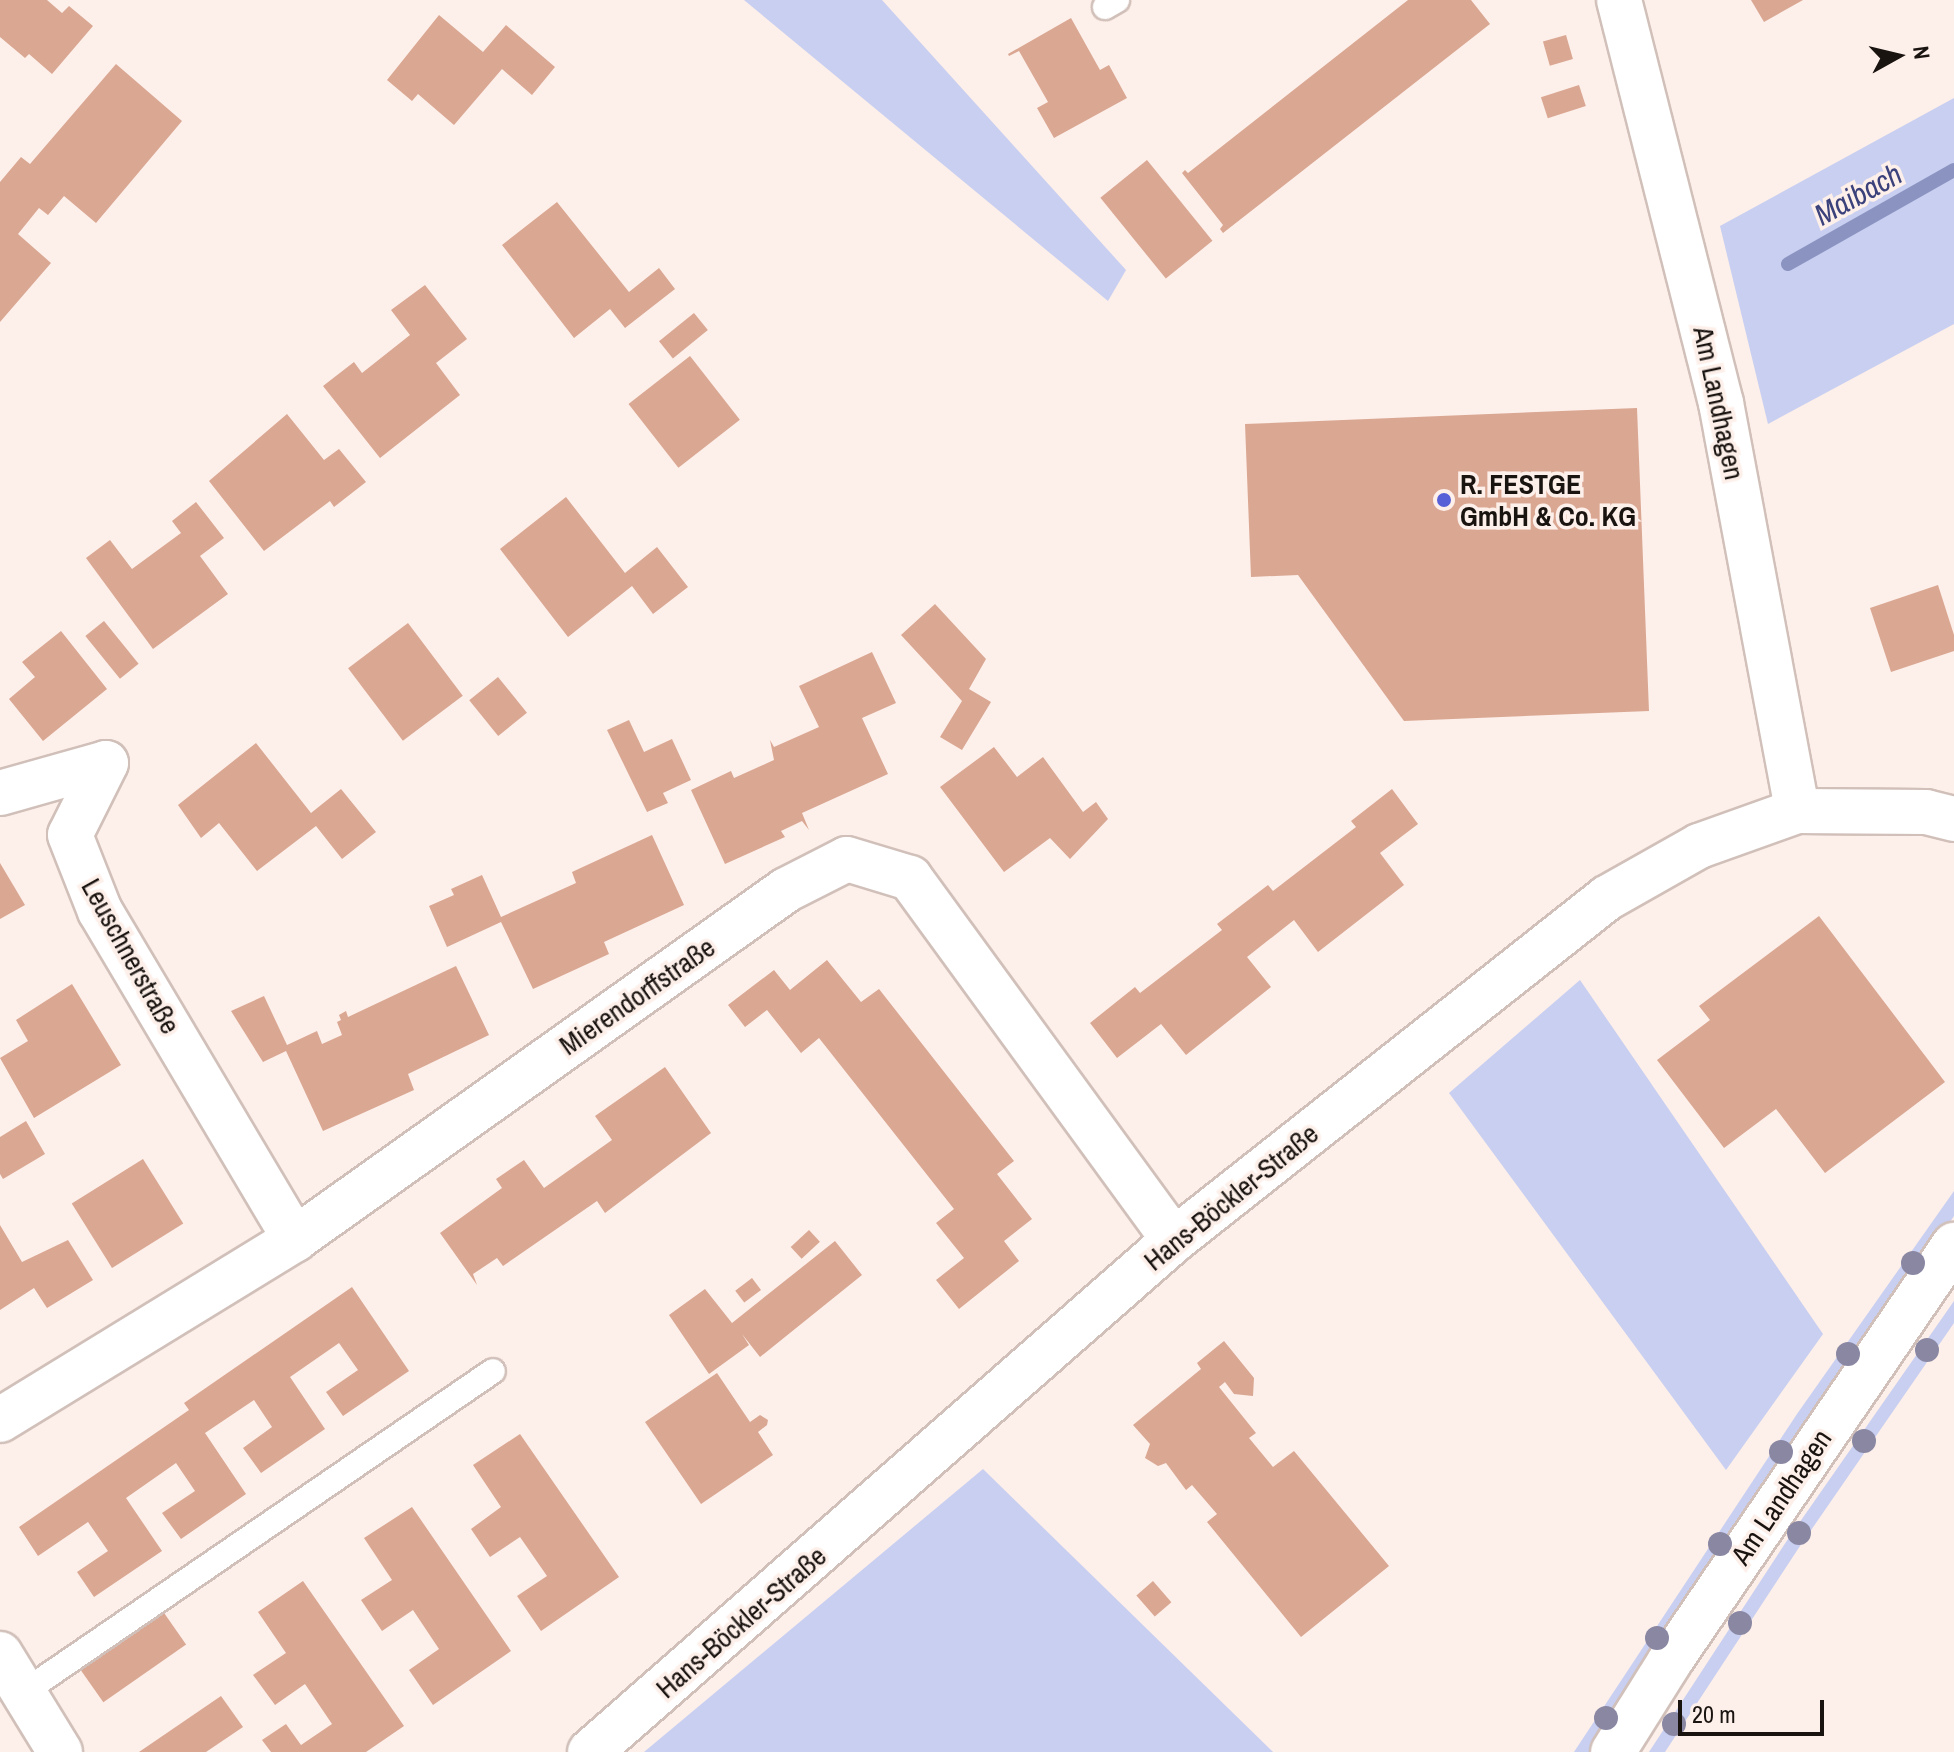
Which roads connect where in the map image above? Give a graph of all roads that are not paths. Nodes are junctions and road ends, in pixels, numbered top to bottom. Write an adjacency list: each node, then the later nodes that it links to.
1 (1619, 0): 3 (street, Am Landhagen)
2 (0, 793): 5 (street, Leuschnerstraße)
3 (1797, 811): 4 (street, Hans-Böckler-Straße); 6 (street, Hans-Böckler-Straße)
4 (1954, 819)
5 (295, 1239): 6 (street, Mierendorffstraße); 9 (street, Mierendorffstraße)
6 (1174, 1240): 13 (street, Hans-Böckler-Straße)
7 (1954, 1245): 14 (street, Am Landhagen)
8 (493, 1371): 11 (lane)
9 (0, 1420)
10 (0, 1654): 11 (street)
11 (24, 1692): 12 (street)
12 (60, 1752)
13 (590, 1752)
14 (1613, 1752)

